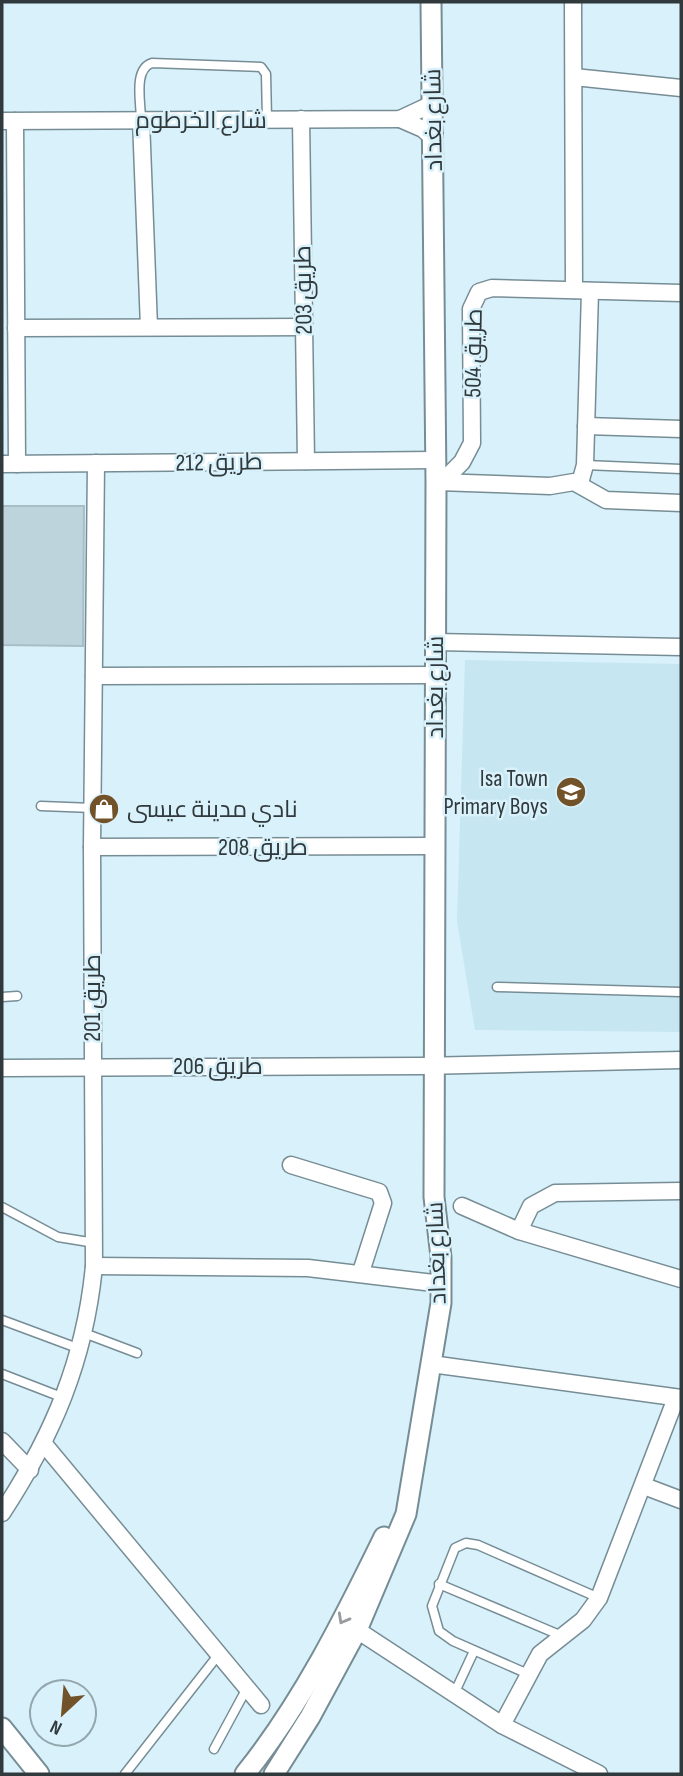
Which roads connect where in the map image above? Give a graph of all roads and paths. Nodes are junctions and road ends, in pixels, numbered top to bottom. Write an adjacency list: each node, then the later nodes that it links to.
1 (431, 2): 5 (street, شارع بغداد)
2 (573, 2): 3 (street)
3 (574, 78): 4 (street); 13 (street)
4 (681, 88)
5 (432, 104): 6 (street, شارع الخرطوم); 11 (street, شارع بغداد)
6 (400, 118): 8 (street, شارع الخرطوم); 11 (street)
7 (267, 119): 8 (street, شارع الخرطوم); 9 (street, شارع الخرطوم); 9 (lane)
8 (301, 119): 16 (street, طريق 203)
9 (141, 120): 10 (street, شارع الخرطوم); 15 (street)
10 (9, 121): 12 (street)
11 (433, 138): 20 (street, شارع بغداد)
12 (9, 263): 17 (street)
13 (582, 290): 14 (street, طريق 504); 18 (street); 26 (street, طريق 504)
14 (681, 293)
15 (149, 327): 16 (street); 17 (street)
16 (304, 327): 21 (street, طريق 203)
17 (16, 328): 23 (street)
18 (586, 426): 19 (street); 24 (street)
19 (681, 429)
20 (435, 460): 21 (street, طريق 212); 26 (street, شارع بغداد)
21 (306, 461): 22 (street, طريق 212)
22 (96, 463): 23 (street, طريق 212); 32 (street, طريق 201)
23 (9, 464)
24 (585, 465): 25 (lane); 27 (street)
25 (681, 469)
26 (439, 482): 27 (street); 29 (street, شارع بغداد)
27 (580, 482): 28 (street)
28 (681, 503)
29 (435, 642): 30 (street); 31 (street, شارع بغداد)
30 (681, 647)
31 (435, 675): 32 (street); 35 (street, شارع بغداد)
32 (94, 676): 34 (street, طريق 201)
33 (41, 806): 34 (lane)
34 (93, 808): 36 (street, طريق 201)
35 (434, 846): 36 (street, طريق 208); 42 (street, شارع بغداد)
36 (92, 847): 43 (street, طريق 201)
37 (497, 987): 38 (lane)
38 (681, 992)
39 (17, 996): 40 (lane)
40 (2, 997)
41 (681, 1060): 42 (street, طريق 206)
42 (434, 1065): 43 (street, طريق 206); 54 (street, شارع بغداد)
43 (92, 1067): 44 (street, طريق 206); 50 (street, طريق 201)
44 (2, 1068)
45 (291, 1165): 52 (street)
46 (681, 1191): 49 (street)
47 (462, 1206): 49 (street)
48 (2, 1208): 50 (lane)
49 (519, 1231): 53 (street)
50 (95, 1243): 51 (street, طريق 201)
51 (94, 1266): 52 (street); 56 (street, طريق 201)
52 (361, 1272): 54 (street)
53 (681, 1279)
54 (442, 1284): 58 (street, شارع بغداد)
55 (2, 1320): 56 (lane)
56 (82, 1341): 57 (lane); 60 (street, طريق 201)
57 (137, 1353)
58 (431, 1364): 61 (street); 66 (street, شارع بغداد)
59 (2, 1374): 60 (lane)
60 (64, 1398): 63 (street, طريق 201)
61 (678, 1398): 65 (street)
62 (2, 1441): 64 (street)
63 (44, 1444): 64 (street, طريق 201); 74 (street)
64 (30, 1470): 68 (street, طريق 201)
65 (644, 1486): 67 (street); 70 (street)
66 (410, 1494): 71 (street, شارع بغداد); 78 (street, شارع بغداد, one-way to 78)
67 (681, 1500)
68 (2, 1513)
69 (439, 1584): 70 (lane); 72 (lane); 73 (lane)
70 (598, 1598): 72 (street)
71 (357, 1630): 77 (street); 78 (street, شارع بغداد)
72 (562, 1636): 75 (street)
73 (474, 1651): 75 (lane); 77 (lane)
74 (219, 1654): 76 (street); 84 (lane)
75 (527, 1674): 80 (street)
76 (247, 1688): 79 (street); 82 (lane)
77 (454, 1694): 80 (street)
78 (311, 1695): 85 (street, شارع بغداد); 86 (street, شارع بغداد)
79 (261, 1705)
80 (502, 1725): 87 (street)
81 (4, 1737): 83 (street)
82 (214, 1749)
83 (40, 1774)
84 (125, 1774)
85 (245, 1774)
86 (274, 1774)
87 (599, 1774)

